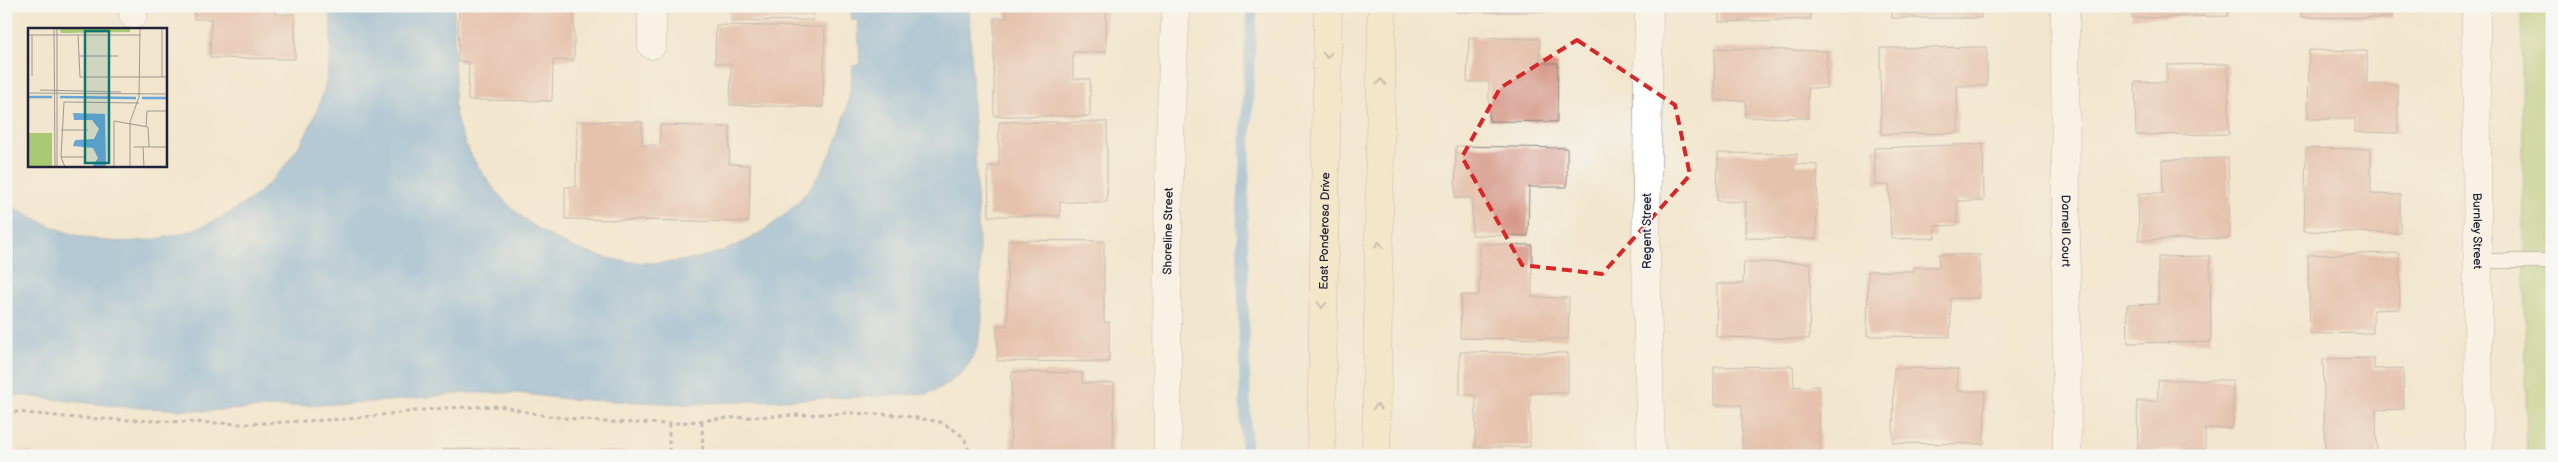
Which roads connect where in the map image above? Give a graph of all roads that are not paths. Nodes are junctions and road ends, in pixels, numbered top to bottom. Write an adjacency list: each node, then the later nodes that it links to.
1 (652, 6): 8 (street)
2 (1176, 6): 11 (street, Shoreline Street)
3 (1328, 6): 12 (main road, East Ponderosa Drive, one-way to 12)
4 (1382, 6): 13 (main road, one-way to 4)
5 (1649, 6): 14 (street, Regent Street)
6 (2065, 6): 15 (street, Darnell Court)
7 (2476, 6): 9 (street, Burnley Street)
8 (652, 45)
9 (2478, 261): 10 (lane); 16 (street, Burnley Street)
10 (2552, 261)
11 (1168, 456)
12 (1321, 456)
13 (1376, 456)
14 (1651, 456)
15 (2067, 456)
16 (2479, 456)

